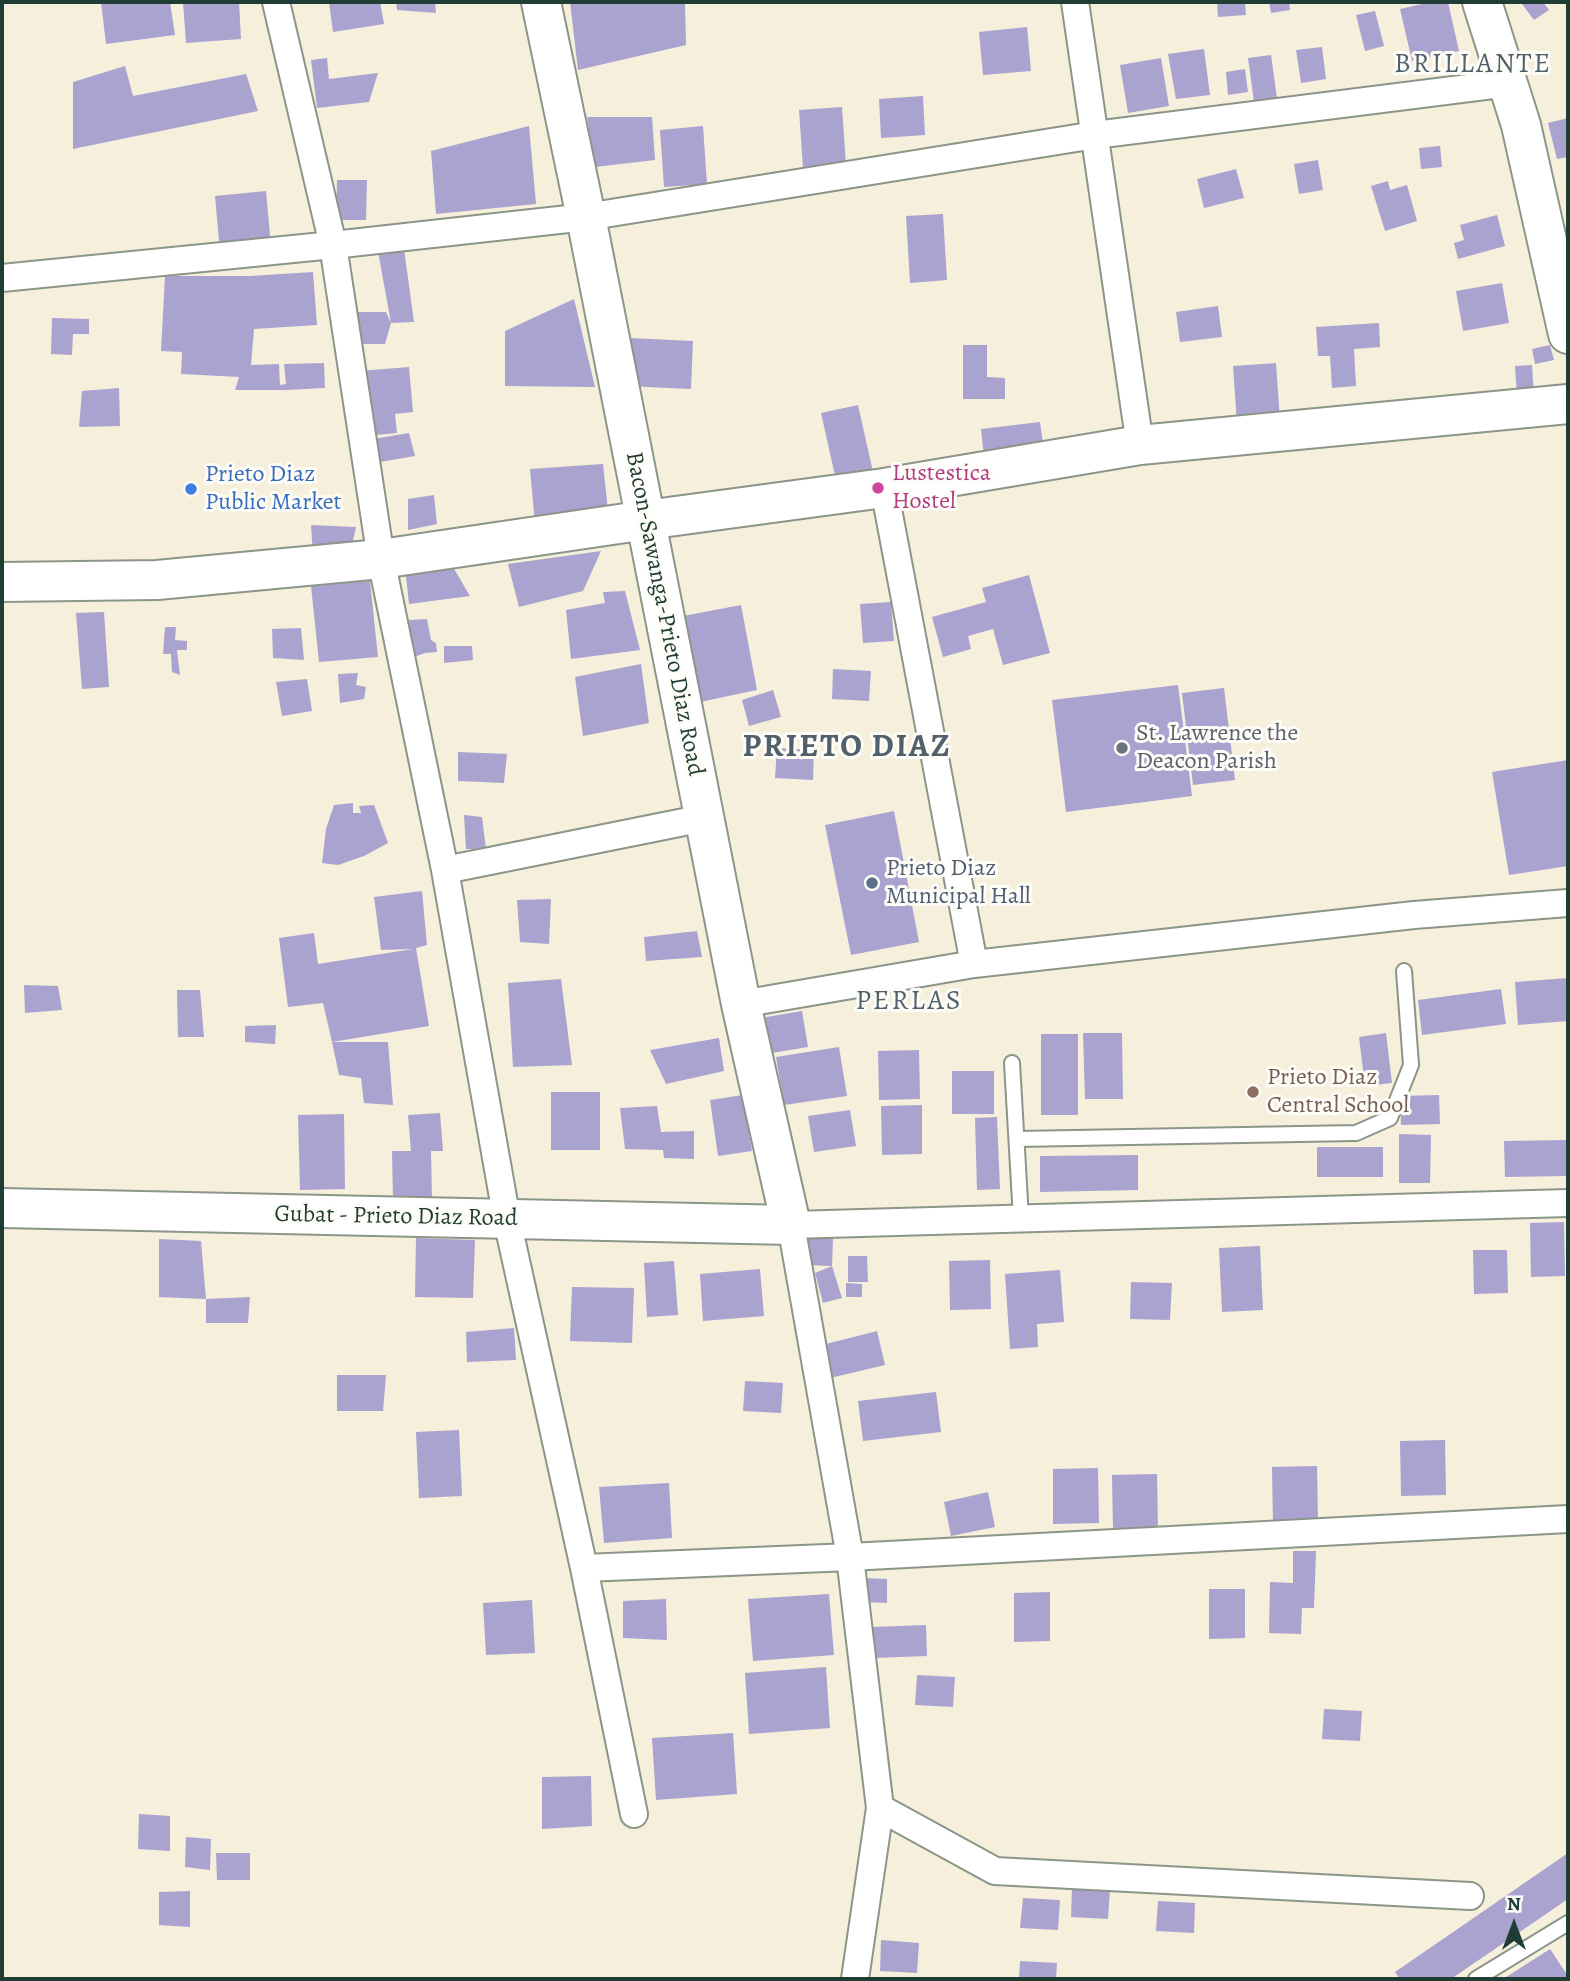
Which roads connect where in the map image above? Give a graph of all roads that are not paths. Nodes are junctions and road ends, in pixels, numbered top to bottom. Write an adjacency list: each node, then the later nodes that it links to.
1 (276, 2): 8 (street)
2 (541, 2): 7 (main road, Bacon-Sawanga-Prieto Diaz Road)
3 (1075, 2): 6 (street)
4 (1482, 2): 5 (main road)
5 (1508, 83): 6 (street); 10 (main road)
6 (1096, 135): 7 (street); 12 (street)
7 (586, 217): 8 (street); 14 (main road, Bacon-Sawanga-Prieto Diaz Road)
8 (333, 246): 9 (street); 15 (street)
9 (2, 278)
10 (1568, 334)
11 (1568, 404): 12 (main road)
12 (1140, 445): 13 (main road)
13 (884, 488): 14 (main road); 20 (street)
14 (646, 520): 15 (main road); 17 (main road, Bacon-Sawanga-Prieto Diaz Road)
15 (381, 559): 16 (main road); 18 (street)
16 (2, 582)
17 (704, 818): 18 (street); 22 (main road, Bacon-Sawanga-Prieto Diaz Road)
18 (445, 870): 28 (street)
19 (1568, 903): 20 (street)
20 (974, 964): 22 (street)
21 (1404, 971): 24 (lane)
22 (741, 1004): 29 (main road, Bacon-Sawanga-Prieto Diaz Road)
23 (1012, 1063): 24 (lane)
24 (1017, 1139): 27 (lane)
25 (1568, 1203): 27 (street)
26 (2, 1208): 28 (main road, Gubat - Prieto Diaz Road)
27 (1021, 1219): 29 (street)
28 (507, 1220): 29 (main road, Gubat - Prieto Diaz Road); 32 (street)
29 (791, 1225): 31 (street)
30 (1568, 1519): 31 (street)
31 (850, 1557): 32 (street); 33 (street)
32 (584, 1568): 34 (street)
33 (880, 1808): 35 (street); 37 (street)
34 (634, 1814)
35 (1470, 1896)
36 (1568, 1923): 38 (lane)
37 (855, 1979)
38 (1476, 1979)

